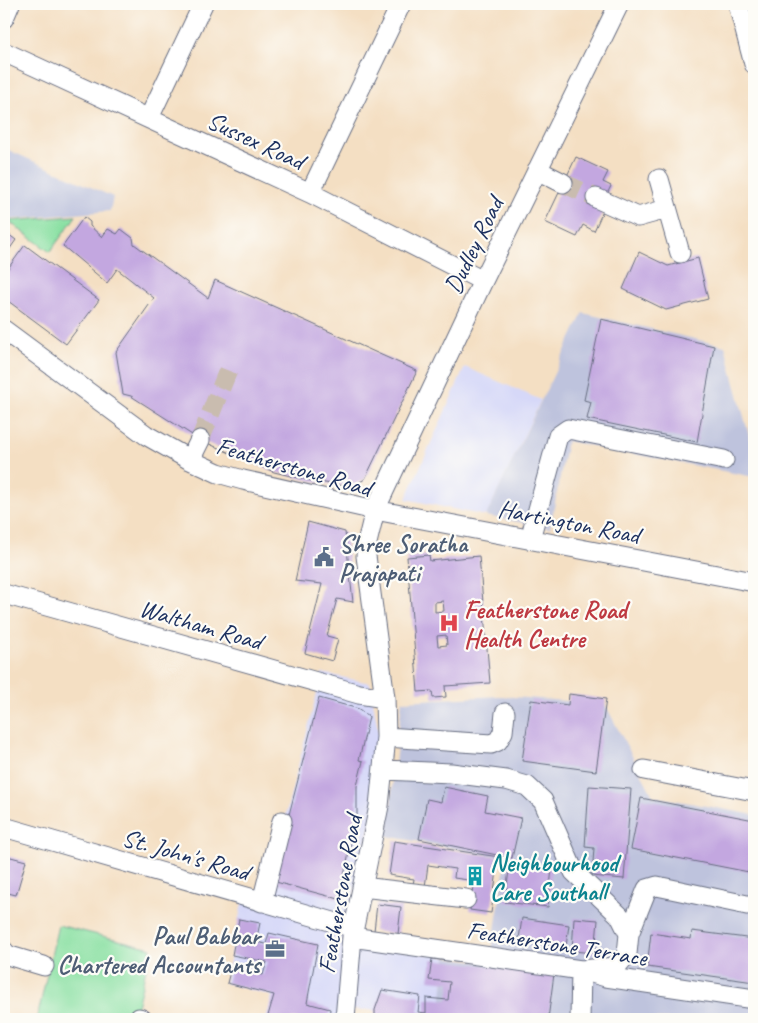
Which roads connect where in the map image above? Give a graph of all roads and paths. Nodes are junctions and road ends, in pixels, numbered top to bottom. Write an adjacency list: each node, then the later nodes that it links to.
1 (10, 4): 6 (street)
2 (203, 4): 9 (street)
3 (401, 4): 13 (street)
4 (619, 4): 10 (street, Dudley Road)
5 (738, 4): 8 (street)
6 (4, 18)
7 (4, 52): 9 (street, Sussex Road)
8 (754, 64)
9 (149, 118): 13 (street, Sussex Road)
10 (537, 170): 12 (street); 17 (street, Dudley Road)
11 (659, 179): 15 (street)
12 (563, 183)
13 (310, 193): 17 (street, Sussex Road)
14 (596, 198): 15 (street)
15 (667, 209): 16 (street)
16 (680, 253)
17 (483, 281): 22 (street, Dudley Road)
18 (4, 330): 20 (street, Featherstone Road)
19 (200, 440): 20 (street)
20 (190, 460): 22 (street, Featherstone Road)
21 (724, 460): 23 (street)
22 (375, 510): 23 (street, Hartington Road); 26 (street, Featherstone Road)
23 (530, 540): 24 (street, Hartington Road)
24 (754, 582)
25 (4, 594): 26 (street, Waltham Road)
26 (385, 698): 28 (street, Featherstone Road)
27 (505, 713): 28 (street)
28 (386, 737): 29 (street, Featherstone Road)
29 (384, 770): 34 (street, Featherstone Road); 39 (street)
30 (644, 770): 31 (street)
31 (754, 791)
32 (282, 821): 36 (street)
33 (4, 827): 36 (street, St. John's Road)
34 (362, 887): 35 (street); 38 (street, Featherstone Road)
35 (466, 899)
36 (262, 902): 38 (street, St. John's Road)
37 (747, 905): 39 (street)
38 (353, 933): 42 (street, Featherstone Terrace); 44 (street, Featherstone Road)
39 (629, 934): 42 (street)
40 (4, 951): 41 (street)
41 (44, 966)
42 (580, 970): 43 (street, Featherstone Terrace); 45 (street)
43 (754, 999)
44 (345, 1019)
45 (580, 1019)

